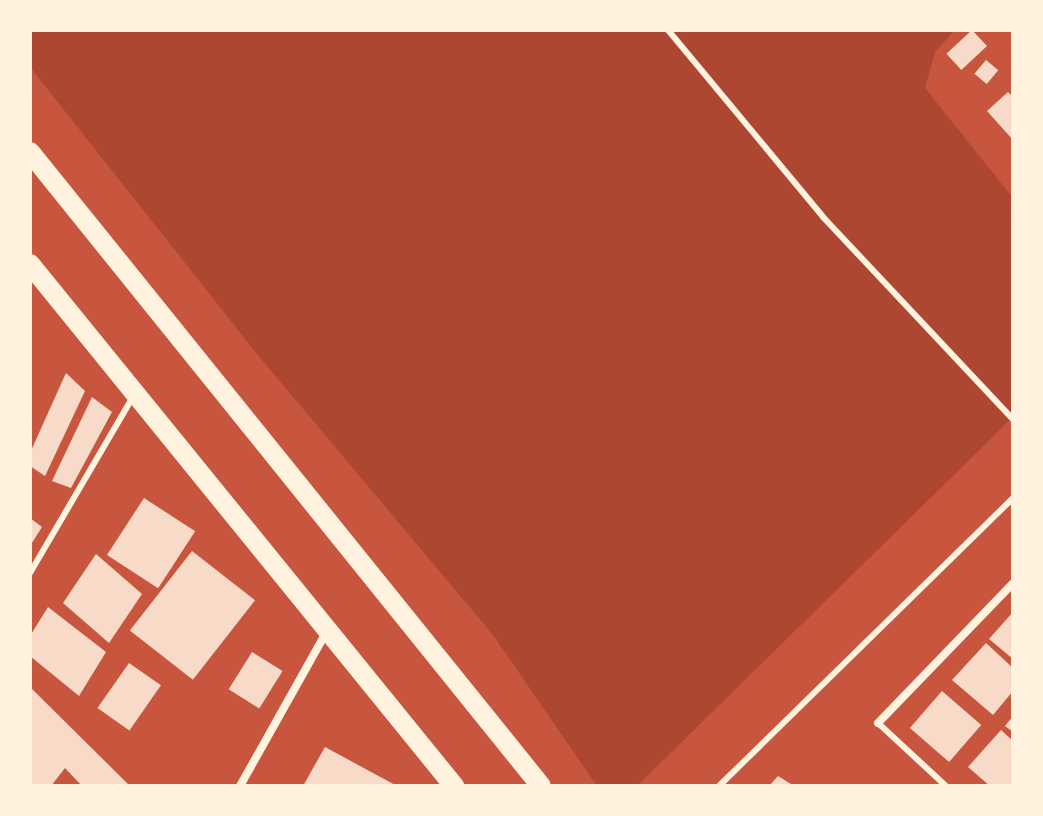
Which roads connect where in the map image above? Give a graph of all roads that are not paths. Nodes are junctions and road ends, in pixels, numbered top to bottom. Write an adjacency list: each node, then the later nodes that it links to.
1 (668, 30): 5 (lane)
2 (30, 152): 13 (main road)
3 (30, 264): 4 (main road)
4 (137, 391): 7 (lane); 9 (main road)
5 (1013, 419)
6 (1013, 498): 14 (lane)
7 (30, 573)
8 (1013, 583): 10 (street)
9 (329, 628): 11 (street); 12 (main road)
10 (878, 723): 15 (lane)
11 (240, 786)
12 (454, 786)
13 (541, 786)
14 (719, 786)
15 (946, 786)

